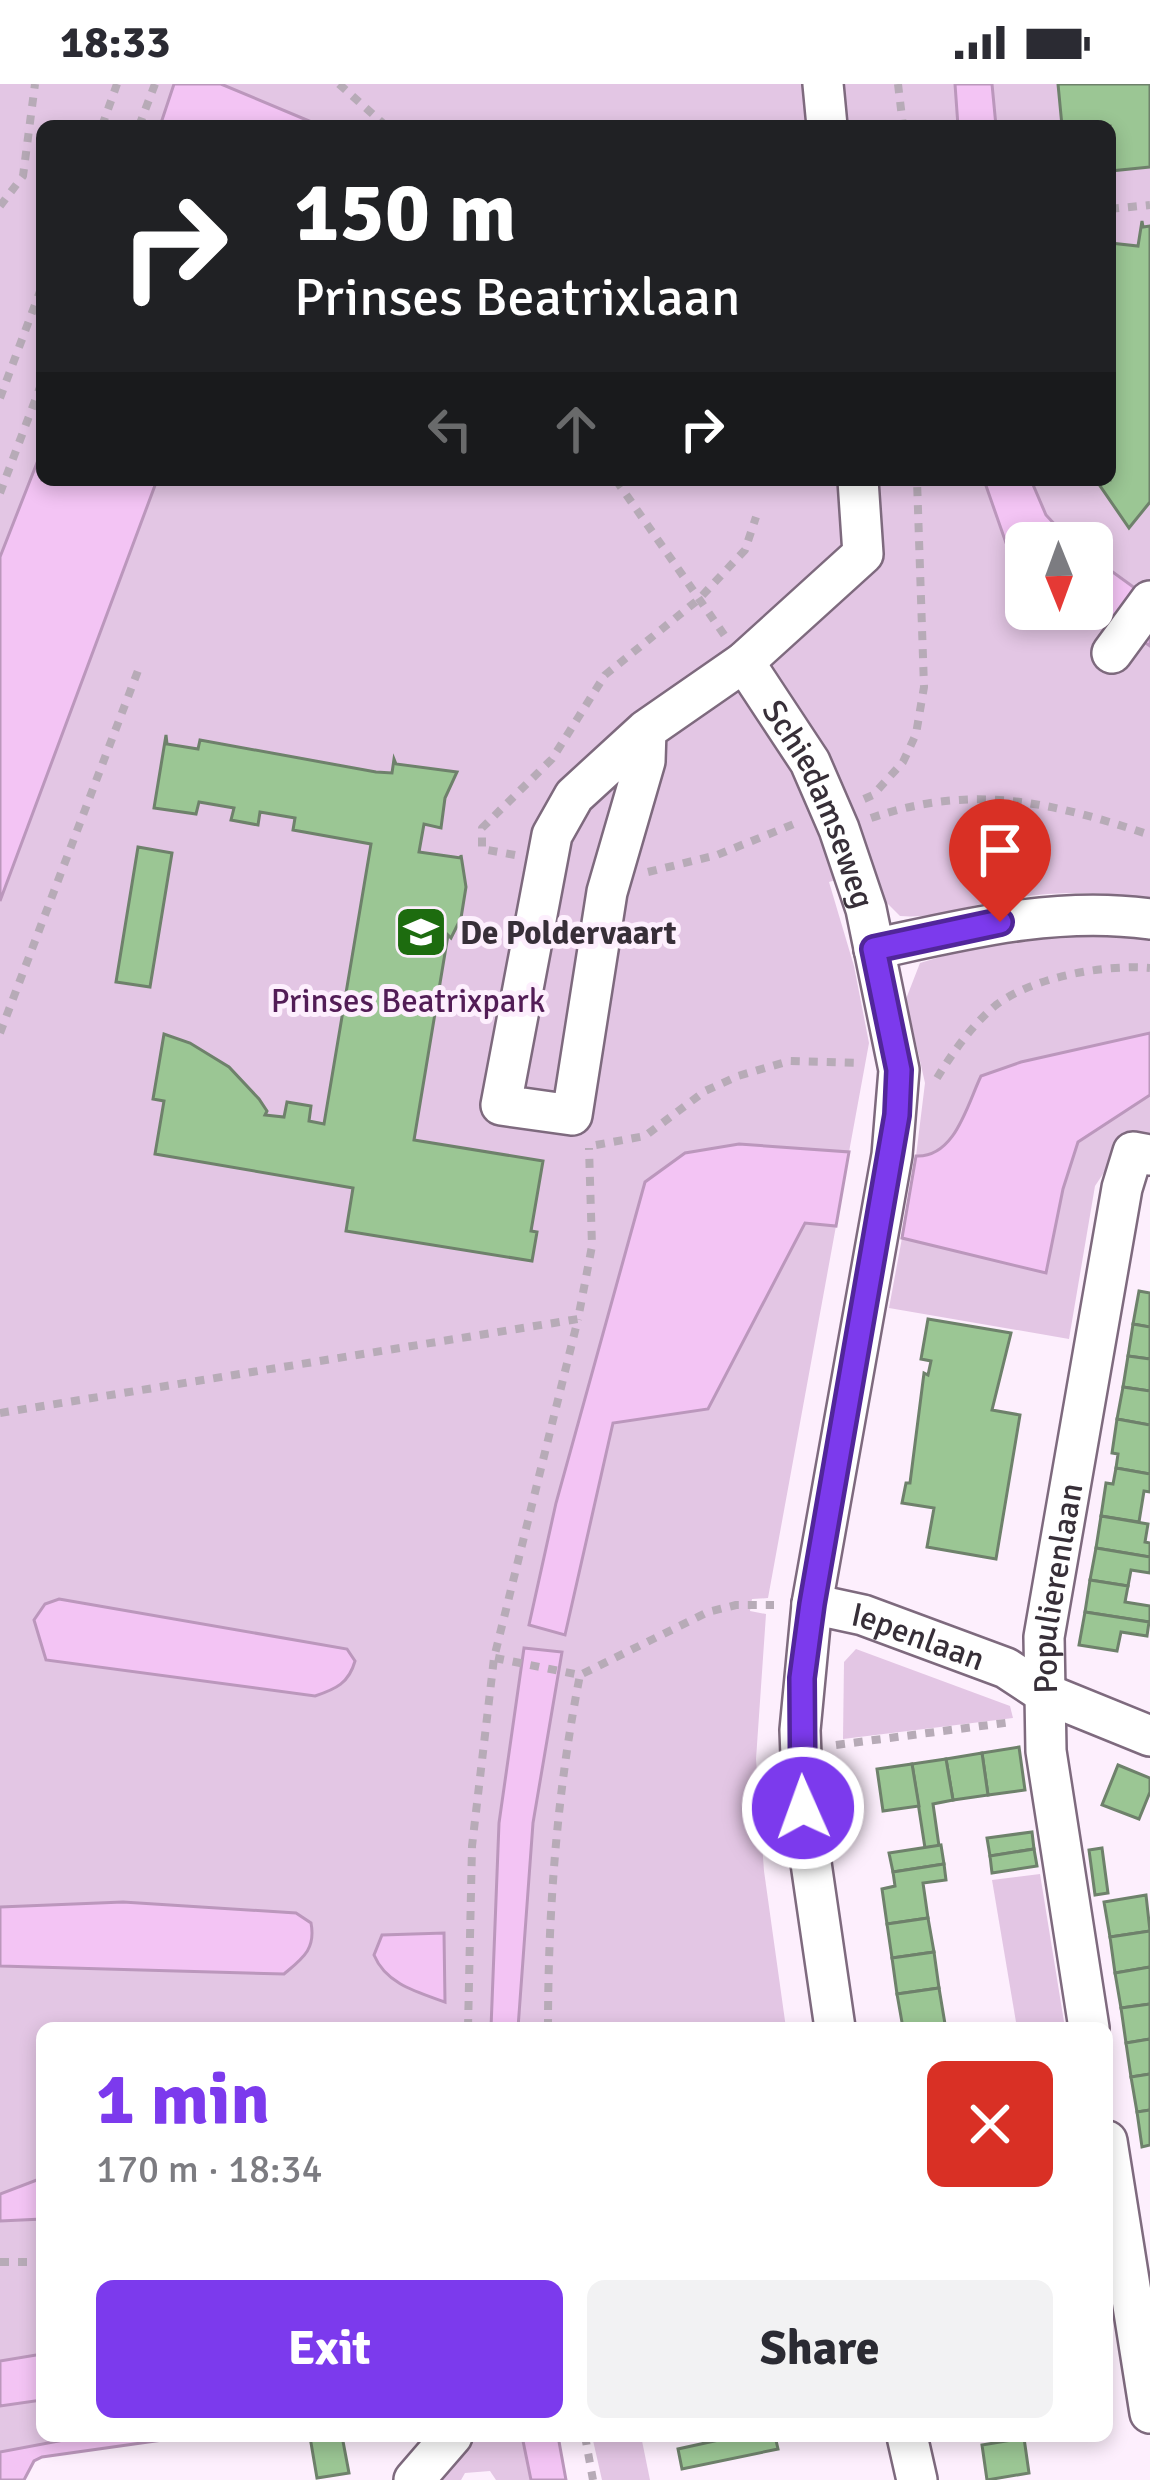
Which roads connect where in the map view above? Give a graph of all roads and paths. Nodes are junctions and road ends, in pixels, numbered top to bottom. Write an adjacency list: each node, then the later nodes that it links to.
1 (35, 84): 13 (path)
2 (118, 84): 7 (path)
3 (155, 84): 8 (path)
4 (339, 84): 9 (path)
5 (823, 84): 10 (street)
6 (898, 84): 11 (path)
7 (104, 120)
8 (141, 120)
9 (379, 120)
10 (826, 120)
11 (902, 120)
12 (1150, 205): 14 (path)
13 (0, 206)
14 (1116, 208)
15 (36, 302): 16 (path)
16 (0, 398)
17 (36, 398): 20 (path)
18 (620, 486): 22 (path, Schiedamseweg)
19 (859, 486): 25 (street)
20 (0, 493)
21 (756, 517): 22 (path)
22 (699, 599): 25 (path, Schiedamseweg); 30 (path)
23 (1150, 601): 24 (street)
24 (1112, 653)
25 (744, 662): 27 (street); 28 (street, Schiedamseweg)
26 (139, 668): 34 (path)
27 (646, 730): 30 (street); 36 (street)
28 (839, 829): 29 (path); 32 (street, Schiedamseweg)
29 (1150, 835)
30 (547, 861): 36 (street)
31 (1150, 919): 32 (street)
32 (874, 949): 35 (street, Schiedamseweg)
33 (1150, 968): 35 (path)
34 (0, 1033)
35 (899, 1070): 36 (path); 40 (street, Schiedamseweg)
36 (580, 1130): 38 (path)
37 (1142, 1154): 43 (street, Populierenlaan)
38 (578, 1319): 39 (path); 41 (path)
39 (0, 1412)
40 (812, 1604): 42 (path); 43 (street, Iepenlaan); 48 (street, Schiedamseweg)
41 (494, 1658): 42 (path); 46 (path)
42 (580, 1675): 47 (path)
43 (1044, 1705): 44 (street, Iepenlaan); 45 (path); 49 (street, Populierenlaan)
44 (1150, 1736)
45 (835, 1746)
46 (468, 2022)
47 (548, 2022)
48 (834, 2022)
49 (1088, 2022)
50 (1113, 2167): 53 (street)
51 (0, 2262): 52 (path)
52 (36, 2262)
53 (1140, 2285): 54 (street)
54 (1150, 2413)
55 (447, 2442): 58 (street)
56 (586, 2442): 59 (path)
57 (908, 2442): 60 (street)
58 (414, 2480)
59 (593, 2480)
60 (917, 2480)

